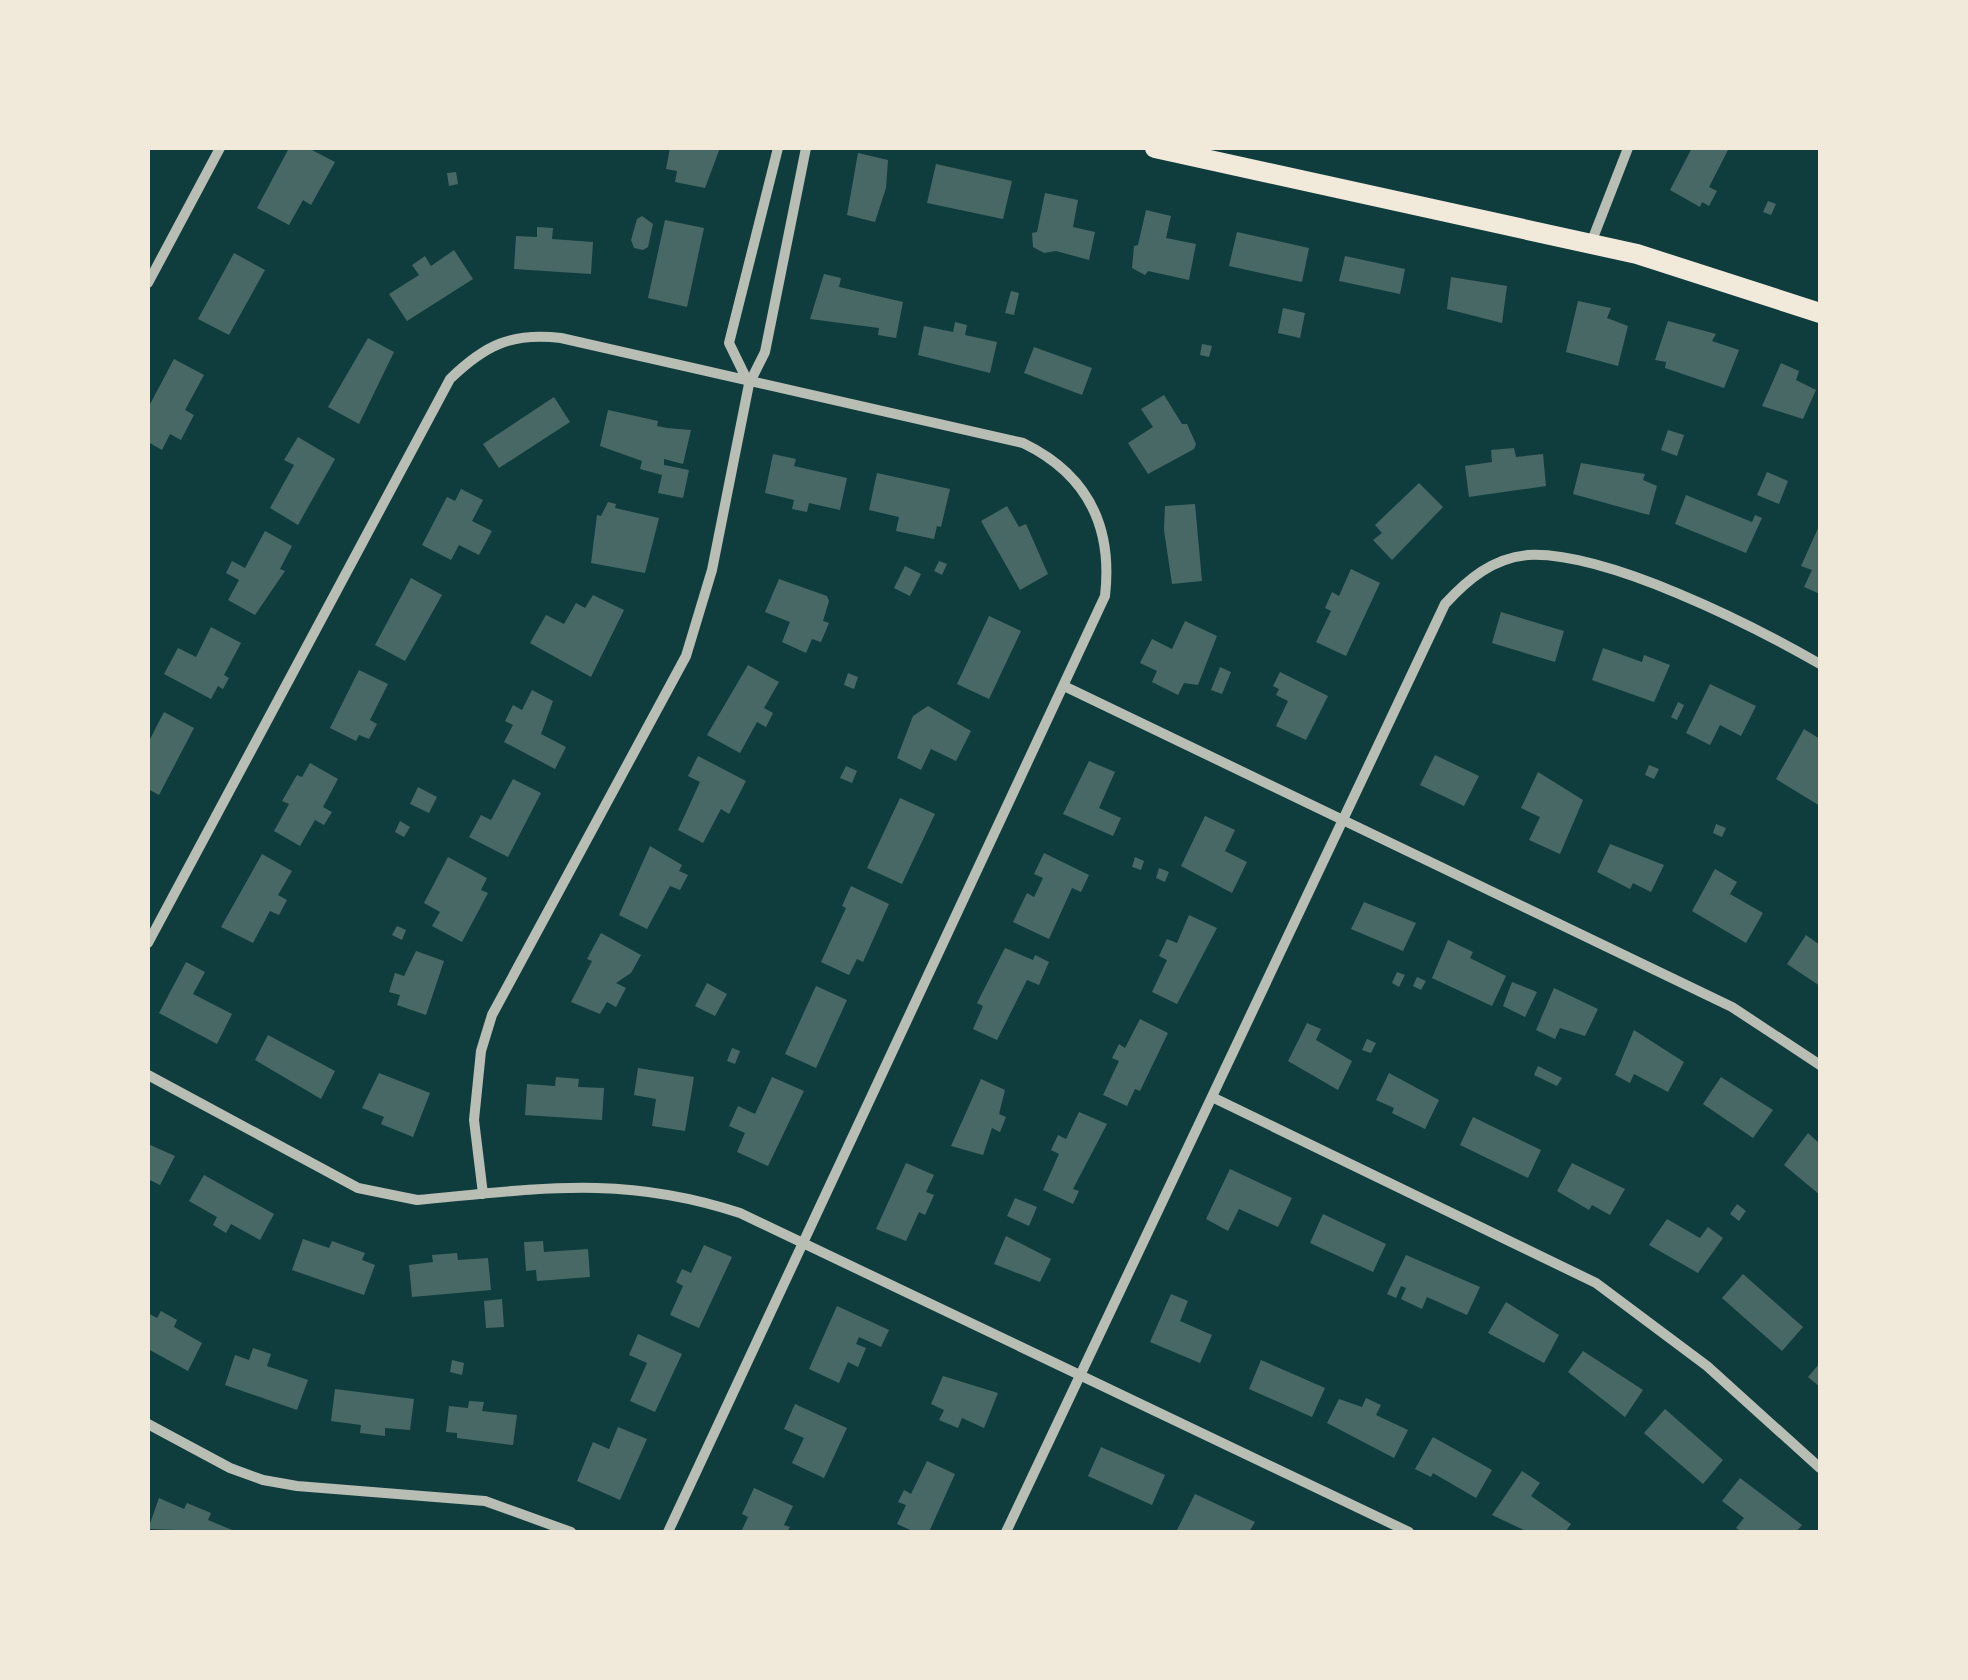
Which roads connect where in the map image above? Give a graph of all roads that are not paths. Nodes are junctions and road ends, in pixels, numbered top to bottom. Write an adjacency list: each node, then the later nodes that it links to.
1 (220, 148): 7 (street)
2 (778, 148): 9 (street)
3 (806, 148): 9 (street)
4 (1155, 148): 6 (main road)
5 (1628, 148): 6 (street)
6 (1592, 243): 8 (main road)
7 (148, 283)
8 (1820, 313)
9 (749, 384): 11 (street); 13 (street); 17 (street)
10 (1820, 664): 12 (street)
11 (1064, 686): 12 (street); 18 (street)
12 (1344, 818): 14 (street); 16 (street)
13 (148, 943)
14 (1820, 1066)
15 (148, 1075): 17 (street)
16 (1212, 1097): 19 (street); 21 (street)
17 (483, 1194): 18 (street)
18 (804, 1242): 19 (street); 23 (street)
19 (1080, 1373): 24 (street); 25 (street)
20 (148, 1424): 22 (street)
21 (1820, 1468)
22 (572, 1532)
23 (668, 1532)
24 (1006, 1532)
25 (1408, 1532)

